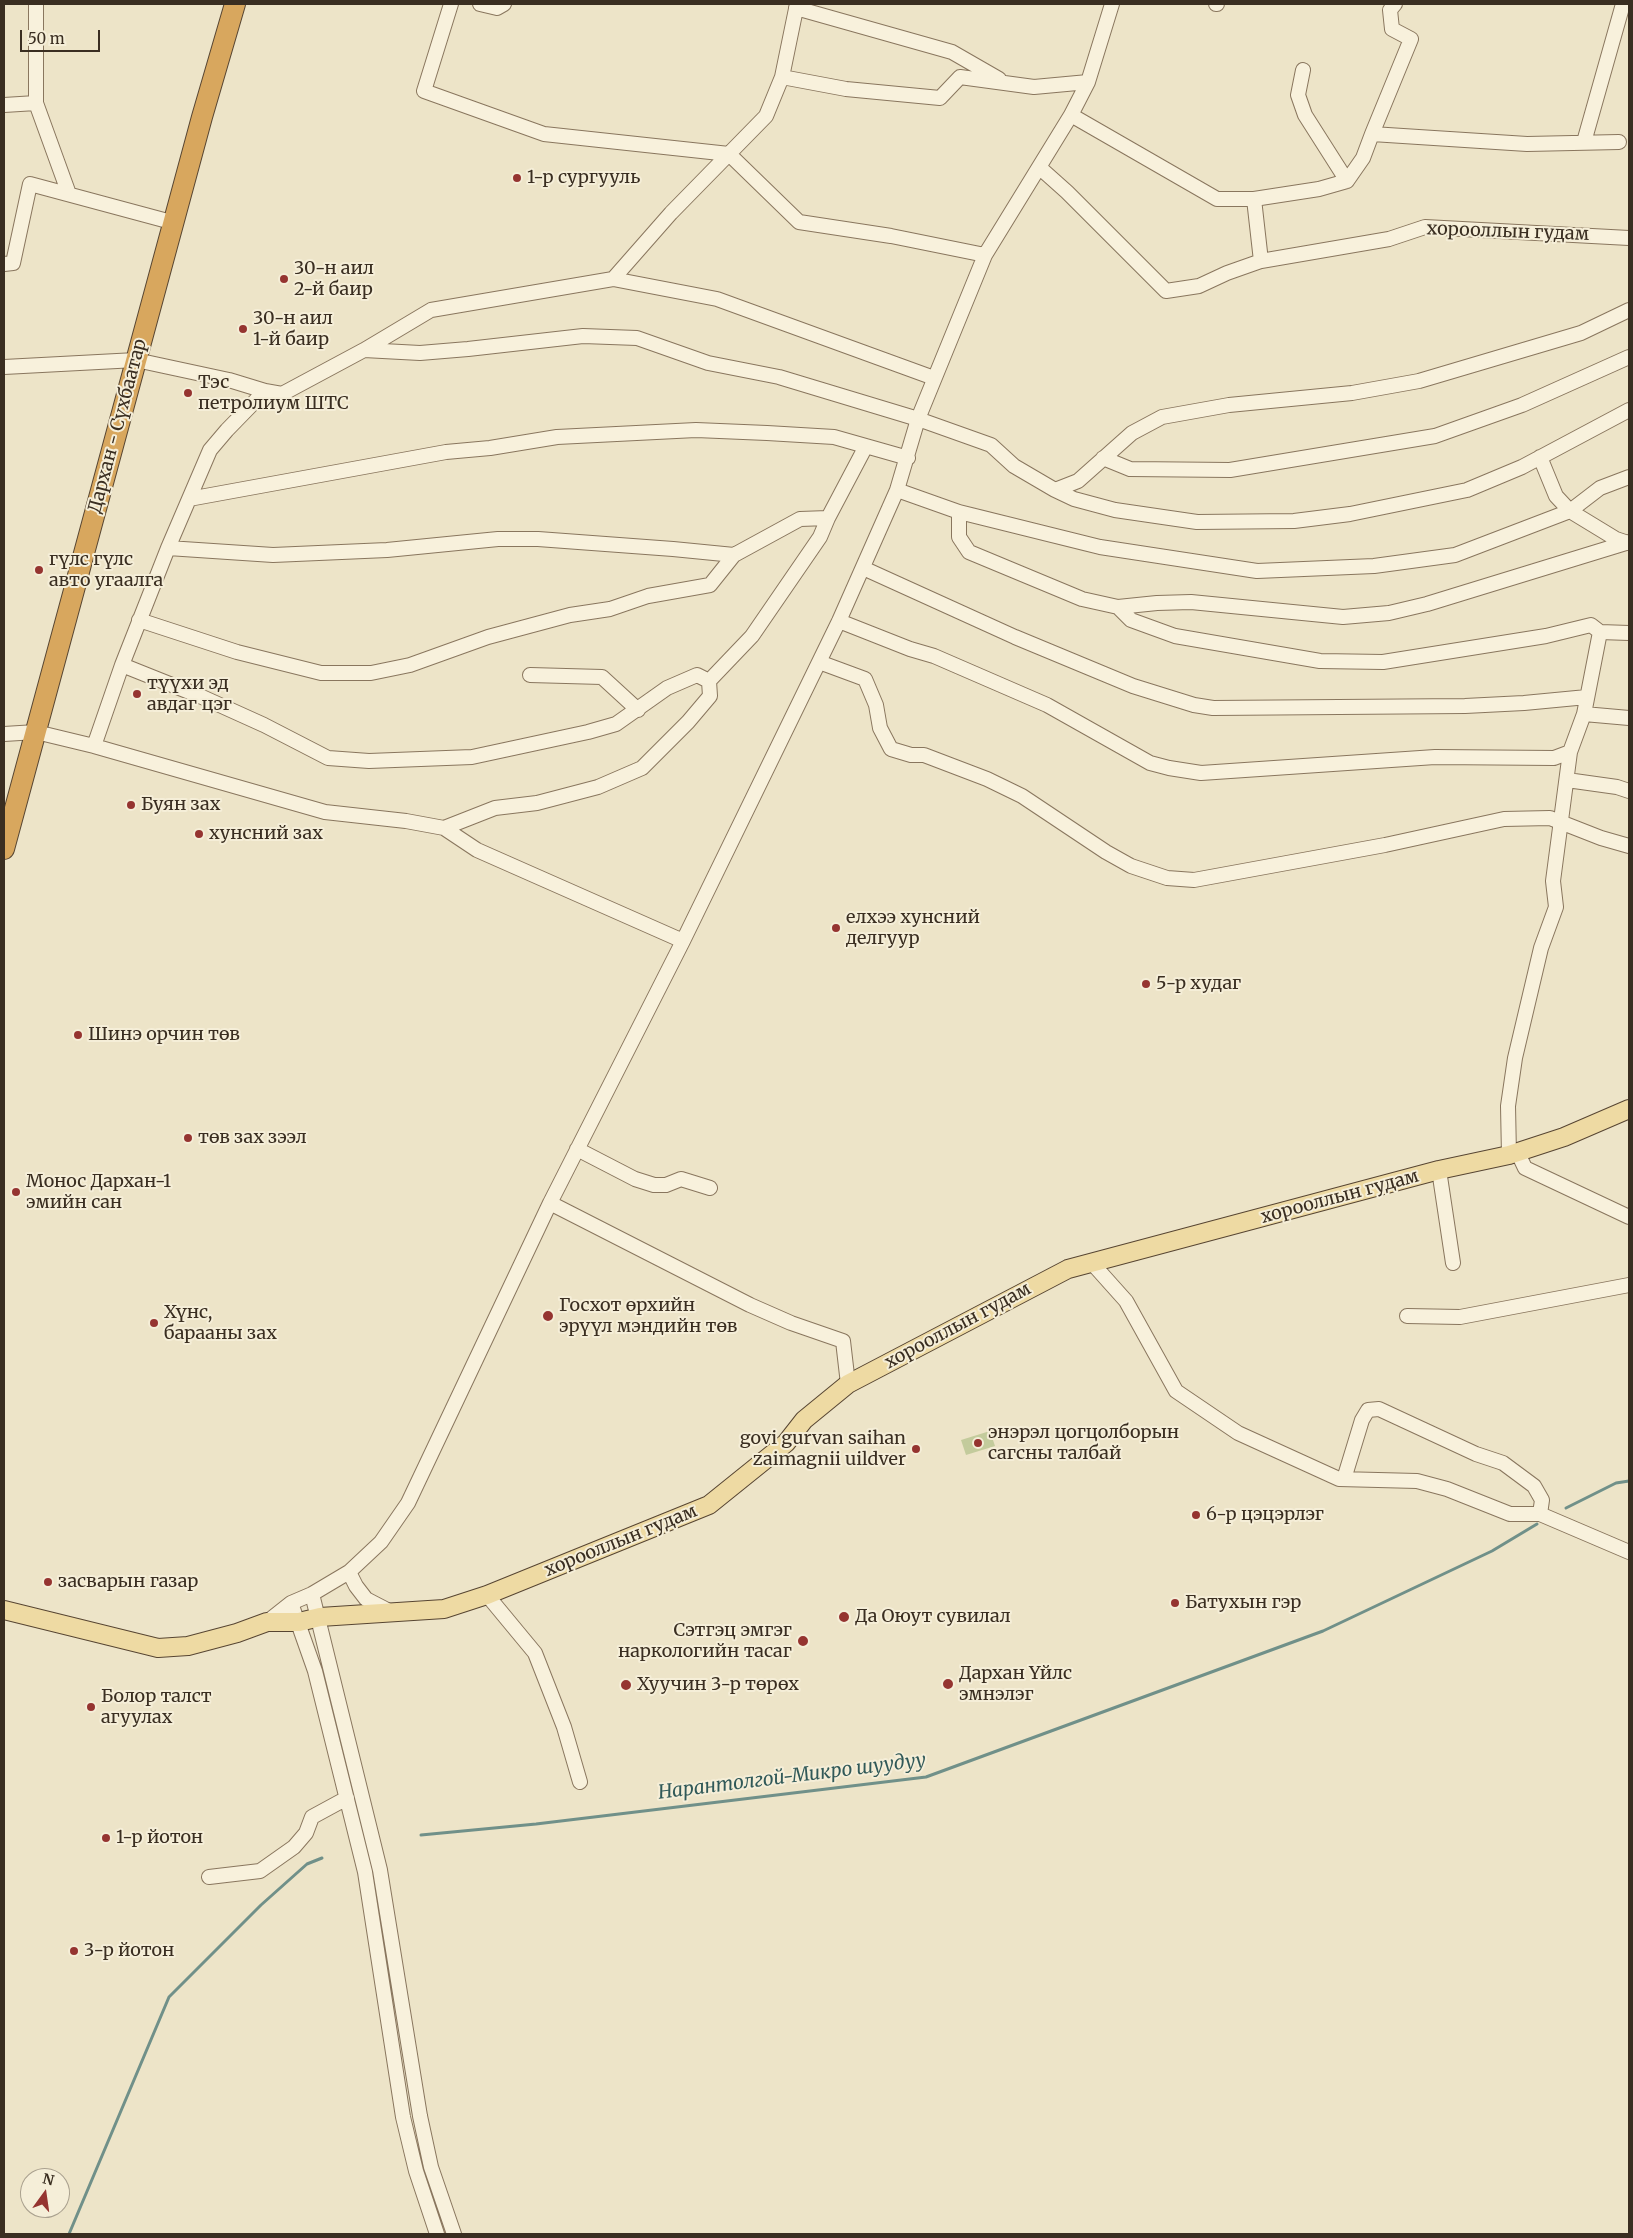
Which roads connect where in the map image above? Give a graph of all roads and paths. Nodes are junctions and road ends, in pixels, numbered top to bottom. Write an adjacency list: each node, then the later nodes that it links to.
1 (36, 4): 14 (street)
2 (235, 4): 25 (highway, Дархан - Сүхбаатар)
3 (451, 4): 20 (street)
4 (480, 4): 5 (street)
5 (504, 4)
6 (1112, 4): 13 (street)
7 (1394, 4): 17 (street)
8 (1623, 4): 18 (street)
9 (796, 6): 11 (street); 12 (street)
10 (1303, 70): 22 (street)
11 (782, 77): 12 (street); 20 (street)
12 (1005, 82): 13 (street)
13 (1088, 82): 16 (street)
14 (36, 103): 15 (street); 23 (street)
15 (4, 105)
16 (1071, 115): 21 (street); 24 (street)
17 (1372, 134): 18 (street); 22 (street)
18 (1584, 142): 19 (street)
19 (1618, 142)
20 (729, 154): 27 (street); 30 (street)
21 (1039, 167): 27 (street); 28 (street, хорооллын гудам)
22 (1347, 181): 24 (street)
23 (69, 194): 25 (street); 29 (street)
24 (1254, 198): 28 (street)
25 (175, 223): 34 (highway, Дархан - Сүхбаатар)
26 (1629, 238): 28 (street, хорооллын гудам)
27 (985, 255): 36 (street)
28 (1261, 261)
29 (4, 264)
30 (612, 279): 32 (street); 36 (street)
31 (1629, 310): 43 (street)
32 (364, 350): 37 (street); 39 (street)
33 (1629, 357): 43 (street)
34 (136, 360): 35 (street); 37 (street); 68 (highway, Дархан - Сүхбаатар)
35 (4, 367)
36 (934, 378): 39 (street)
37 (265, 391): 47 (street)
38 (1629, 410): 41 (street)
39 (918, 419): 42 (street); 46 (street)
40 (866, 446): 42 (street); 47 (street); 50 (street)
41 (1540, 457): 46 (street); 48 (street)
42 (908, 458): 45 (street)
43 (1103, 458): 46 (street)
44 (1629, 478): 48 (street)
45 (897, 490): 49 (street); 54 (street)
46 (1055, 490)
47 (189, 499): 52 (street)
48 (1570, 511): 49 (street); 51 (street)
49 (959, 512): 55 (street)
50 (828, 518): 53 (street); 63 (street)
51 (1628, 542): 55 (street)
52 (168, 548): 53 (street); 56 (street)
53 (734, 555): 56 (street)
54 (863, 568): 57 (street); 64 (street)
55 (1118, 607): 58 (street)
56 (139, 620): 61 (street)
57 (839, 621): 60 (street); 71 (street)
58 (1600, 632): 59 (street); 64 (street)
59 (1629, 633)
60 (819, 662): 74 (street); 78 (street)
61 (122, 665): 65 (street); 70 (street)
62 (530, 675): 65 (street)
63 (709, 681): 65 (street); 75 (street)
64 (1587, 697): 66 (street)
65 (638, 710)
66 (1584, 714): 67 (street); 71 (street)
67 (1629, 718)
68 (36, 732): 69 (street); 70 (street); 77 (highway, Дархан - Сүхбаатар)
69 (4, 734)
70 (94, 746): 75 (street)
71 (1570, 752): 72 (street)
72 (1567, 780): 73 (street); 74 (street)
73 (1629, 791)
74 (1559, 821): 76 (street); 81 (street)
75 (444, 828): 78 (street)
76 (1629, 846)
77 (4, 849)
78 (683, 941): 80 (street)
79 (1629, 1109): 81 (main road, хорооллын гудам)
80 (577, 1149): 83 (street); 84 (street)
81 (1513, 1153): 82 (main road, хорооллын гудам); 85 (street)
82 (1439, 1170): 86 (main road, хорооллын гудам); 87 (street)
83 (710, 1188)
84 (550, 1202): 90 (street); 94 (street)
85 (1629, 1217)
86 (1092, 1263): 90 (main road, хорооллын гудам); 91 (street)
87 (1453, 1263)
88 (1629, 1286): 89 (street)
89 (1407, 1316)
90 (848, 1384): 96 (main road, хорооллын гудам)
91 (1344, 1479): 92 (street); 92 (street)
92 (1540, 1514): 93 (street)
93 (1629, 1552)
94 (349, 1572): 95 (street); 99 (street)
95 (312, 1594): 97 (street); 100 (street)
96 (487, 1595): 99 (main road, хорооллын гудам); 103 (street)
97 (291, 1603): 101 (street); 102 (street)
98 (4, 1610): 101 (main road)
99 (394, 1613): 100 (main road, хорооллын гудам)
100 (320, 1616): 102 (main road, хорооллын гудам); 107 (street)
101 (267, 1622): 102 (main road, хорооллын гудам)
102 (299, 1622): 104 (street)
103 (580, 1782)
104 (347, 1798): 105 (street); 106 (street)
105 (209, 1878)
106 (437, 2234)
107 (454, 2234)

